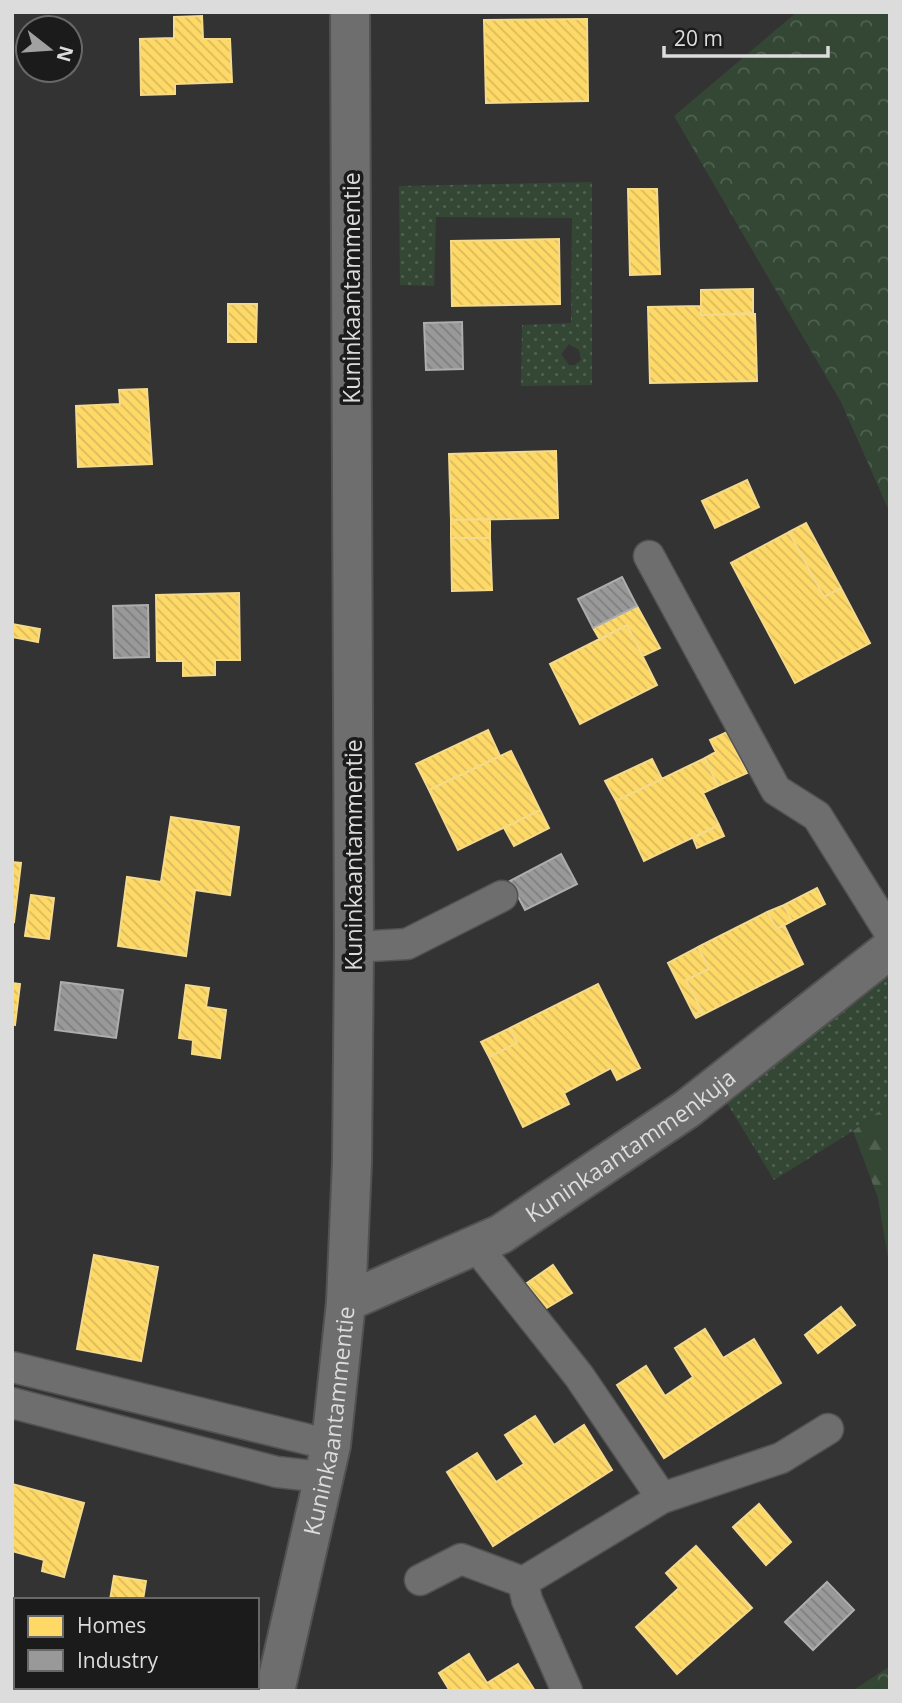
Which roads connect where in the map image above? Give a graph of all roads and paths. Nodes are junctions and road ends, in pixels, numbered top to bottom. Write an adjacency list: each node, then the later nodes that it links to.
1 (350, 12): 5 (street, Kuninkaantammentie)
2 (649, 556): 4 (lane)
3 (502, 896): 5 (lane)
4 (890, 933)
5 (354, 947): 8 (street, Kuninkaantammentie)
6 (890, 950): 7 (street, Kuninkaantammenkuja)
7 (475, 1245): 8 (street, Kuninkaantammenkuja); 13 (lane)
8 (346, 1302): 12 (street, Kuninkaantammentie)
9 (12, 1367): 12 (lane)
10 (12, 1403): 12 (lane)
11 (828, 1429): 13 (lane)
12 (327, 1461): 16 (street, Kuninkaantammentie)
13 (662, 1498): 15 (lane)
14 (420, 1580): 15 (lane)
15 (523, 1582): 17 (lane)
16 (275, 1691)
17 (567, 1691)

